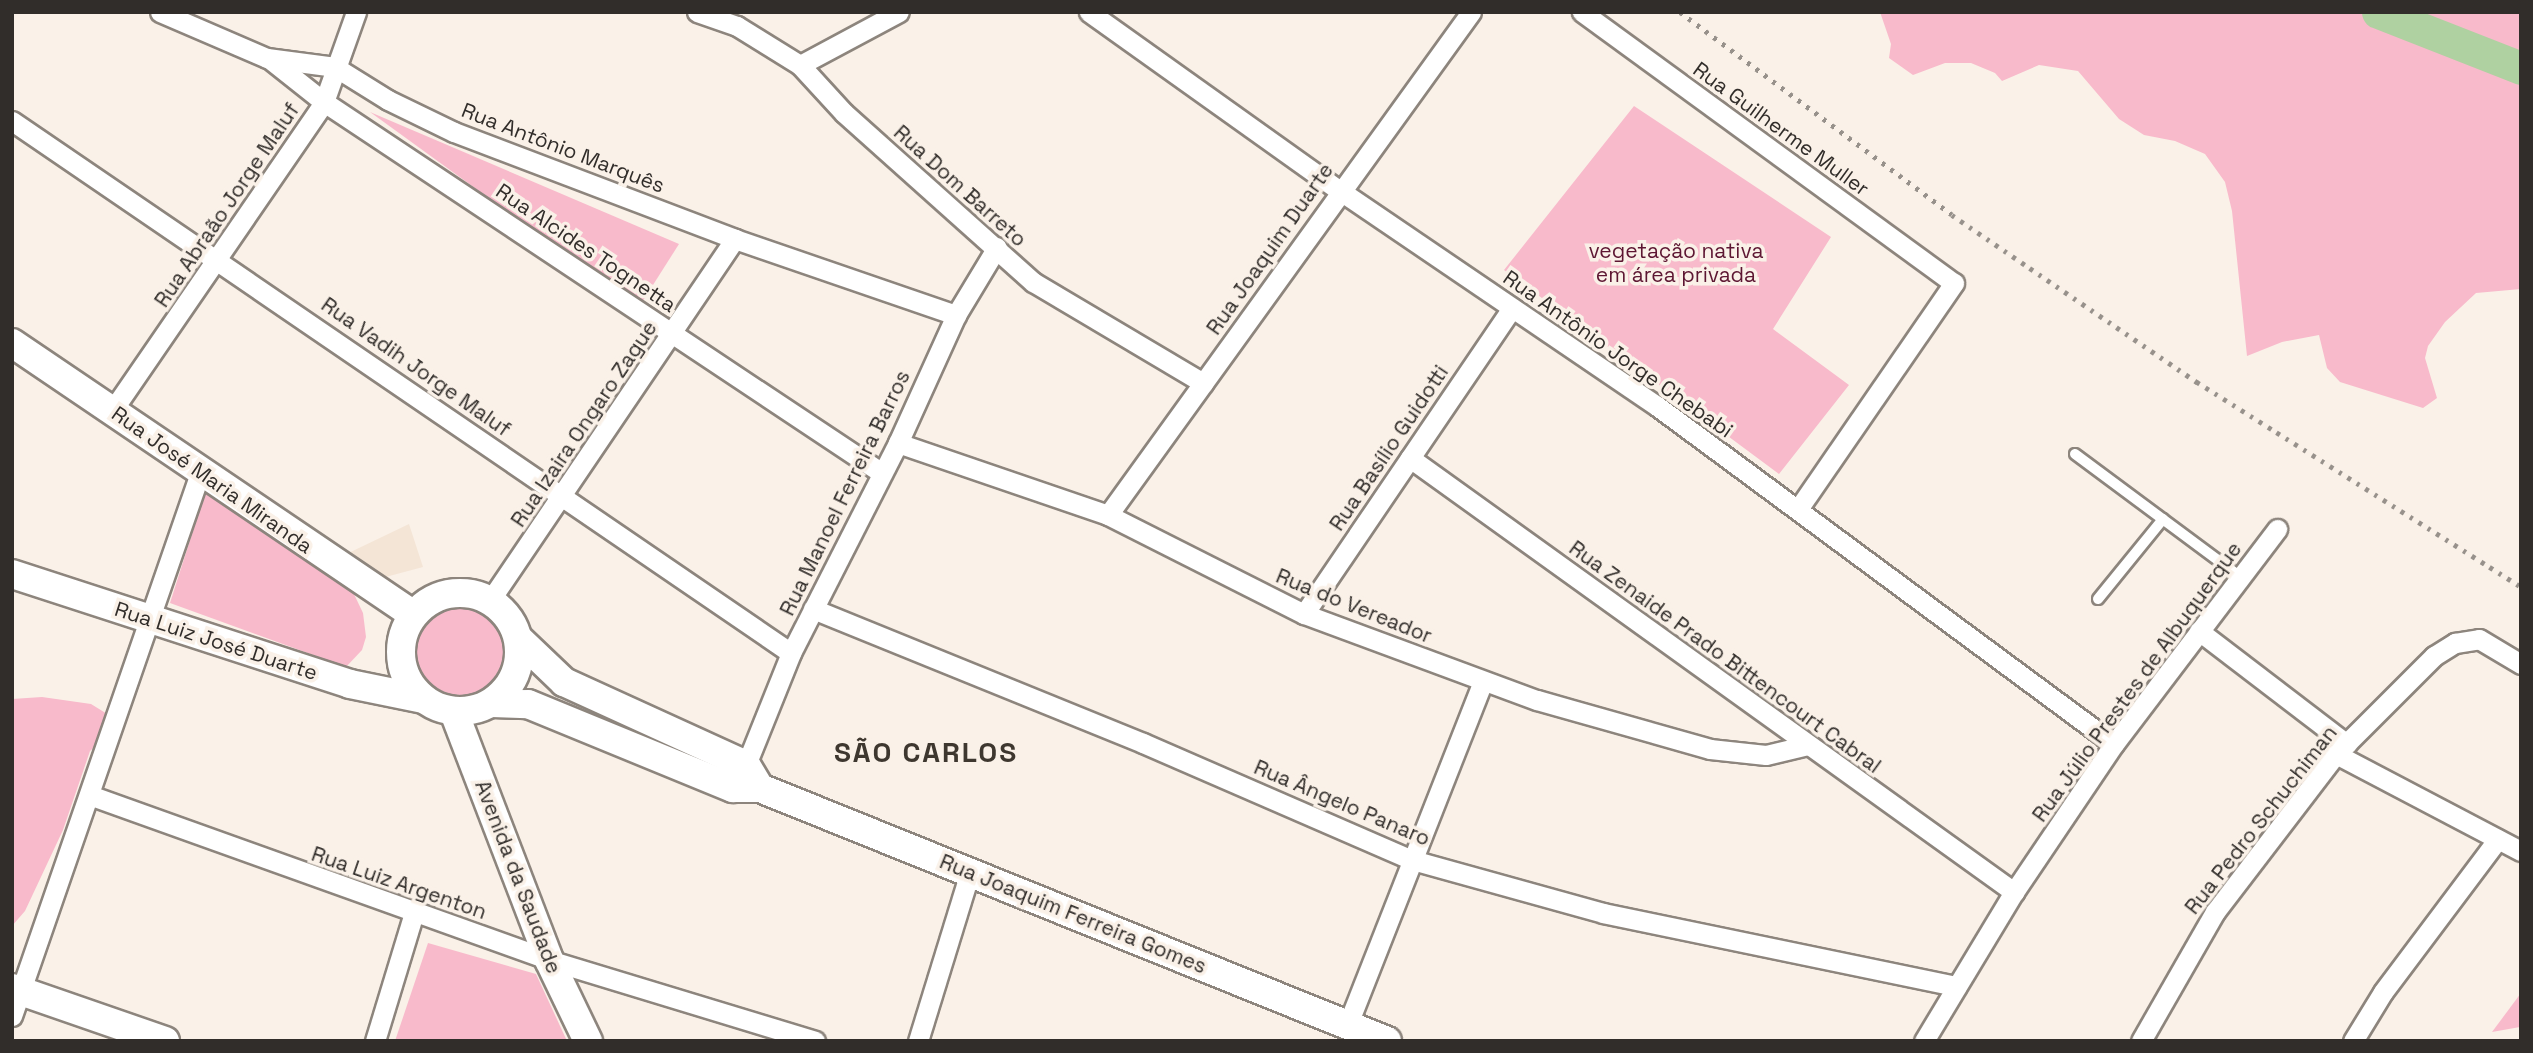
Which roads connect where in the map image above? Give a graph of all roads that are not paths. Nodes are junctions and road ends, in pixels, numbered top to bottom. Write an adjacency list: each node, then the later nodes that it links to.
1 (160, 12): 8 (street, Rua Antônio Marquês)
2 (356, 12): 10 (street, Rua Abraão Jorge Maluf)
3 (698, 12): 9 (street, Rua Dom Barreto)
4 (899, 12): 9 (street)
5 (1089, 12): 13 (street, Rua Antônio Jorge Chebabi)
6 (1471, 12): 13 (street, Rua Joaquim Duarte)
7 (1582, 12): 29 (street, Rua Guilherme Muller)
8 (267, 58): 10 (street, Rua Antônio Marquês); 11 (street, Rua Alcides Tognetta)
9 (800, 65): 15 (street, Rua Dom Barreto)
10 (335, 67): 11 (street, Rua Abraão Jorge Maluf); 14 (street, Rua Antônio Marquês)
11 (324, 102): 16 (street, Rua Abraão Jorge Maluf); 19 (street, Rua Alcides Tognetta)
12 (12, 121): 16 (street, Rua Vadih Jorge Maluf)
13 (1339, 190): 17 (street, Rua Antônio Jorge Chebabi); 21 (street, Rua Joaquim Duarte)
14 (735, 239): 18 (street, Rua Antônio Marquês); 19 (street, Rua Izaira Ongaro Zague)
15 (997, 247): 18 (street, Rua Manoel Ferreira Barros); 21 (street, Rua Dom Barreto)
16 (219, 258): 22 (street, Rua Abraão Jorge Maluf); 28 (street, Rua Vadih Jorge Maluf)
17 (1512, 308): 25 (street, Rua Basílio Guidotti); 29 (street, Rua Antônio Jorge Chebabi)
18 (956, 315): 23 (street, Rua Manoel Ferreira Barros)
19 (673, 333): 27 (street, Rua Alcides Tognetta); 28 (street, Rua Izaira Ongaro Zague)
20 (12, 343): 22 (main road, Rua José Maria Miranda)
21 (1203, 383): 30 (street, Rua Joaquim Duarte)
22 (112, 411): 26 (main road, Rua José Maria Miranda)
23 (898, 443): 27 (street, Rua Manoel Ferreira Barros); 30 (street, Rua do Vereador)
24 (2075, 454): 31 (lane)
25 (1410, 458): 39 (street, Rua Basílio Guidotti); 50 (street, Rua Zenaide Prado Bittencourt Cabral)
26 (200, 473): 38 (main road, Rua José Maria Miranda); 40 (street)
27 (882, 473): 37 (street, Rua Manoel Ferreira Barros)
28 (562, 496): 35 (street, Rua Izaira Ongaro Zague); 43 (street, Rua Vadih Jorge Maluf)
29 (1799, 508): 49 (street, Rua Antônio Jorge Chebabi)
30 (1108, 515): 39 (street, Rua do Vereador)
31 (2163, 519): 34 (lane); 36 (lane)
32 (2277, 529): 34 (street, Rua Júlio Prestes de Albuquerque)
33 (12, 574): 40 (main road, Rua Luiz José Duarte)
34 (2242, 579): 41 (street, Rua Júlio Prestes de Albuquerque)
35 (491, 599): 38 (main road); 42 (main road)
36 (2098, 599)
37 (813, 609): 43 (street, Rua Manoel Ferreira Barros); 56 (street, Rua Ângelo Panaro)
38 (412, 614): 46 (main road)
39 (1304, 614): 45 (street, Rua do Vereador)
40 (152, 620): 46 (main road, Rua Luiz José Duarte); 53 (street)
41 (2199, 632): 49 (street, Rua Júlio Prestes de Albuquerque); 51 (street)
42 (520, 640): 47 (main road); 52 (main road, Rua Joaquim Ferreira Gomes)
43 (791, 653): 52 (street, Rua Manoel Ferreira Barros)
44 (2521, 664): 51 (street, Rua Pedro Schuchiman)
45 (1483, 682): 50 (street, Rua do Vereador); 56 (street)
46 (423, 699): 48 (main road)
47 (492, 703): 48 (main road); 52 (main road, Rua Joaquim Ferreira Gomes)
48 (454, 712): 60 (main road, Avenida da Saudade)
49 (2114, 744): 58 (street, Rua Júlio Prestes de Albuquerque)
50 (1808, 745): 58 (street, Rua Zenaide Prado Bittencourt Cabral)
51 (2341, 749): 54 (street); 71 (street, Rua Pedro Schuchiman)
52 (753, 777): 57 (main road, Rua Joaquim Ferreira Gomes)
53 (92, 796): 59 (street, Rua Luiz Argenton); 62 (street)
54 (2498, 839): 55 (street); 72 (street)
55 (2521, 851)
56 (1412, 860): 61 (street, Rua Ângelo Panaro); 63 (street)
57 (970, 872): 63 (main road, Rua Joaquim Ferreira Gomes); 68 (street)
58 (2014, 892): 61 (street, Rua Júlio Prestes de Albuquerque)
59 (414, 913): 60 (street, Rua Luiz Argenton); 65 (street)
60 (549, 960): 66 (main road, Avenida da Saudade); 67 (street, Rua Luiz Argenton)
61 (1957, 986): 70 (street, Rua Júlio Prestes de Albuquerque)
62 (15, 999): 64 (main road)
63 (1348, 1024): 69 (main road, Rua Joaquim Ferreira Gomes)
64 (165, 1041)
65 (375, 1041)
66 (588, 1041)
67 (815, 1041)
68 (918, 1041)
69 (1387, 1041)
70 (1924, 1041)
71 (2141, 1041)
72 (2353, 1041)

